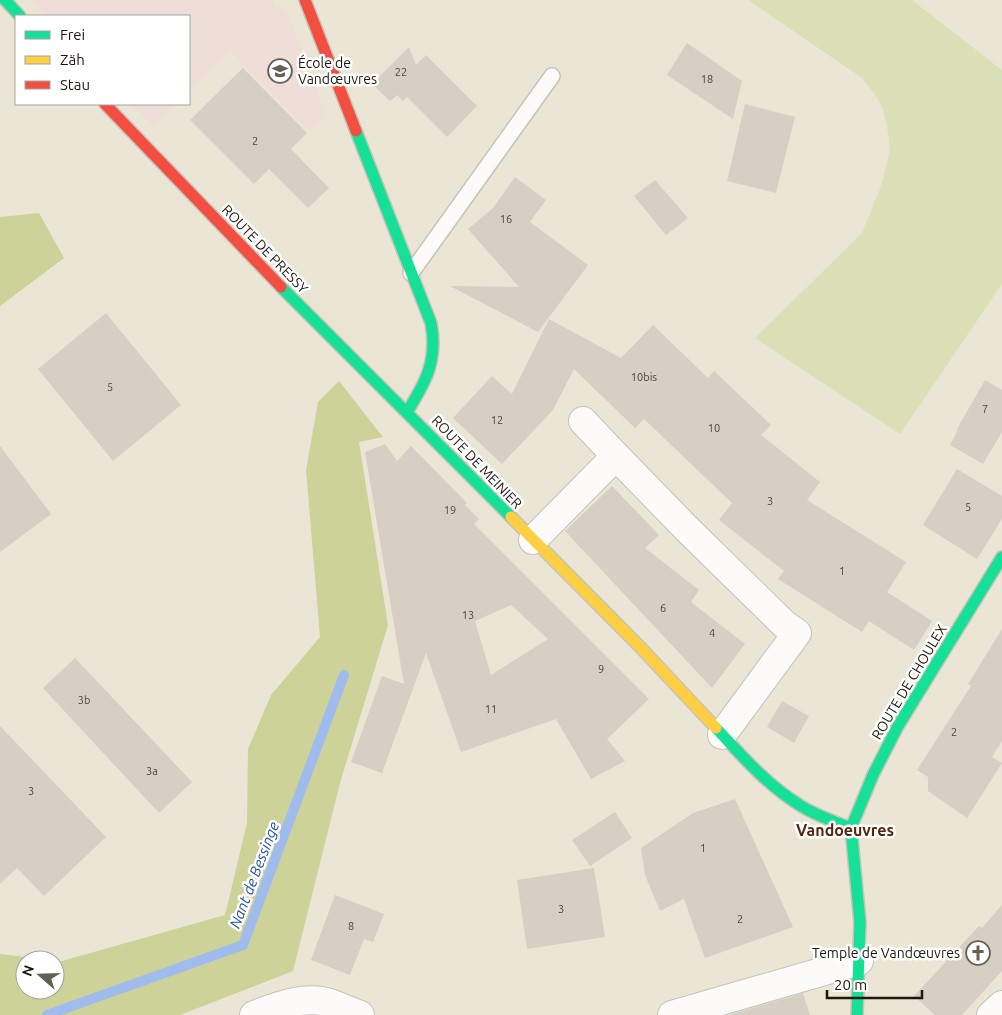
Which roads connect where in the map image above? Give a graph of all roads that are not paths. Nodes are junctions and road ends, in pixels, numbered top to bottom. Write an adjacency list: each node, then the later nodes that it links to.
1 (4, 0): 3 (street)
2 (305, 0): 6 (street)
3 (19, 15)
4 (552, 76): 6 (lane)
5 (106, 105): 7 (street, ROUTE DE PRESSY)
6 (411, 273): 7 (street)
7 (407, 412): 10 (street, ROUTE DE MEINIER)
8 (583, 421): 9 (street)
9 (616, 456): 10 (street); 12 (street)
10 (533, 540): 12 (street, ROUTE DE MEINIER)
11 (1002, 557): 13 (street, ROUTE DE CHOULEX)
12 (722, 735): 13 (street, ROUTE DE MEINIER)
13 (851, 828): 14 (street)
14 (859, 961): 18 (street); 19 (street)
15 (1002, 1004): 20 (street)
16 (254, 1015): 17 (street)
17 (360, 1015)
18 (672, 1015)
19 (857, 1015)
20 (991, 1015)

